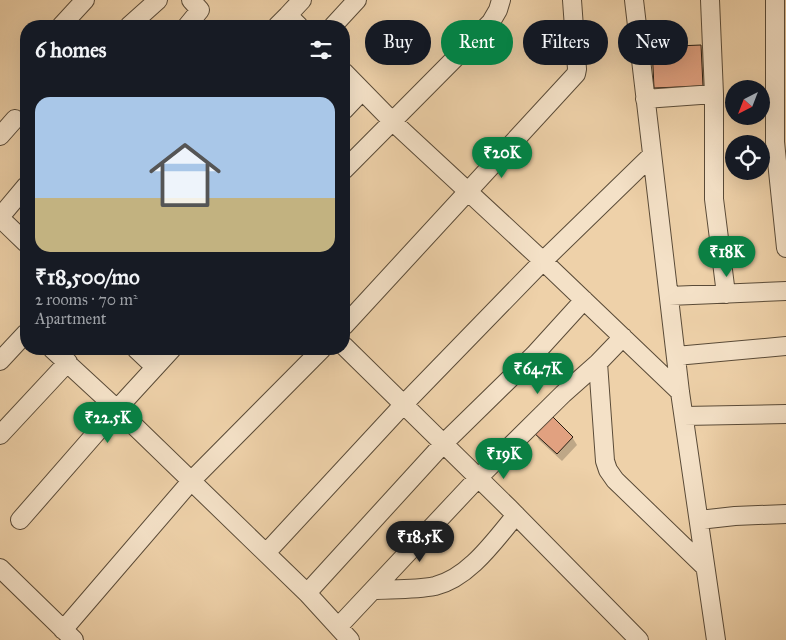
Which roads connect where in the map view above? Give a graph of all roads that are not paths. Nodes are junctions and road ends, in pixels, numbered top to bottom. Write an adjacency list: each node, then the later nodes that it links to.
1 (85, 0): 11 (street)
2 (158, 0): 12 (street)
3 (302, 0): 14 (street)
4 (357, 0): 15 (street)
5 (501, 0): 22 (street)
6 (572, 0): 26 (street)
7 (634, 0): 19 (street)
8 (710, 0): 18 (street)
9 (775, 0): 30 (street)
10 (194, 1): 13 (street)
11 (67, 20)
12 (136, 20)
13 (192, 20)
14 (290, 20)
15 (339, 20)
16 (350, 78): 17 (street)
17 (362, 91): 20 (street); 22 (street)
18 (714, 94): 19 (street); 33 (street)
19 (645, 99): 24 (street)
20 (350, 104)
21 (15, 119): 23 (street)
22 (392, 121): 25 (street); 26 (street)
23 (0, 136)
24 (652, 155): 31 (street); 34 (street)
25 (350, 164)
26 (468, 191): 31 (street); 36 (street)
27 (20, 193): 28 (street)
28 (0, 218): 29 (street)
29 (20, 237)
30 (786, 248)
31 (543, 261): 35 (street); 51 (street)
32 (786, 292): 33 (street)
33 (726, 294): 34 (street)
34 (669, 296): 45 (street)
35 (584, 300): 37 (street); 56 (street)
36 (350, 319)
37 (623, 337): 48 (street); 50 (street)
38 (20, 339): 46 (street)
39 (786, 346): 45 (street)
40 (350, 352): 51 (street)
41 (59, 355): 47 (street)
42 (142, 355): 49 (street)
43 (166, 355): 49 (street)
44 (316, 355): 58 (street)
45 (676, 356): 50 (street)
46 (0, 361)
47 (68, 362): 52 (street); 55 (street)
48 (598, 363): 57 (street); 64 (street)
49 (155, 367): 52 (street)
50 (680, 392): 54 (street)
51 (404, 404): 56 (street); 63 (street)
52 (117, 409): 58 (street); 61 (street)
53 (786, 414): 54 (street)
54 (684, 416): 62 (street)
55 (0, 435)
56 (444, 443): 57 (street); 67 (street)
57 (478, 478): 60 (street); 66 (street)
58 (192, 480): 63 (street); 69 (street)
59 (786, 514): 62 (street)
60 (516, 515): 66 (street); 70 (street)
61 (20, 520)
62 (699, 520): 64 (street)
63 (266, 553): 67 (street)
64 (705, 567): 71 (street)
65 (0, 568): 69 (street)
66 (373, 590): 68 (street)
67 (307, 593): 68 (street)
68 (344, 633)
69 (68, 635)
70 (639, 640)
71 (716, 640)

